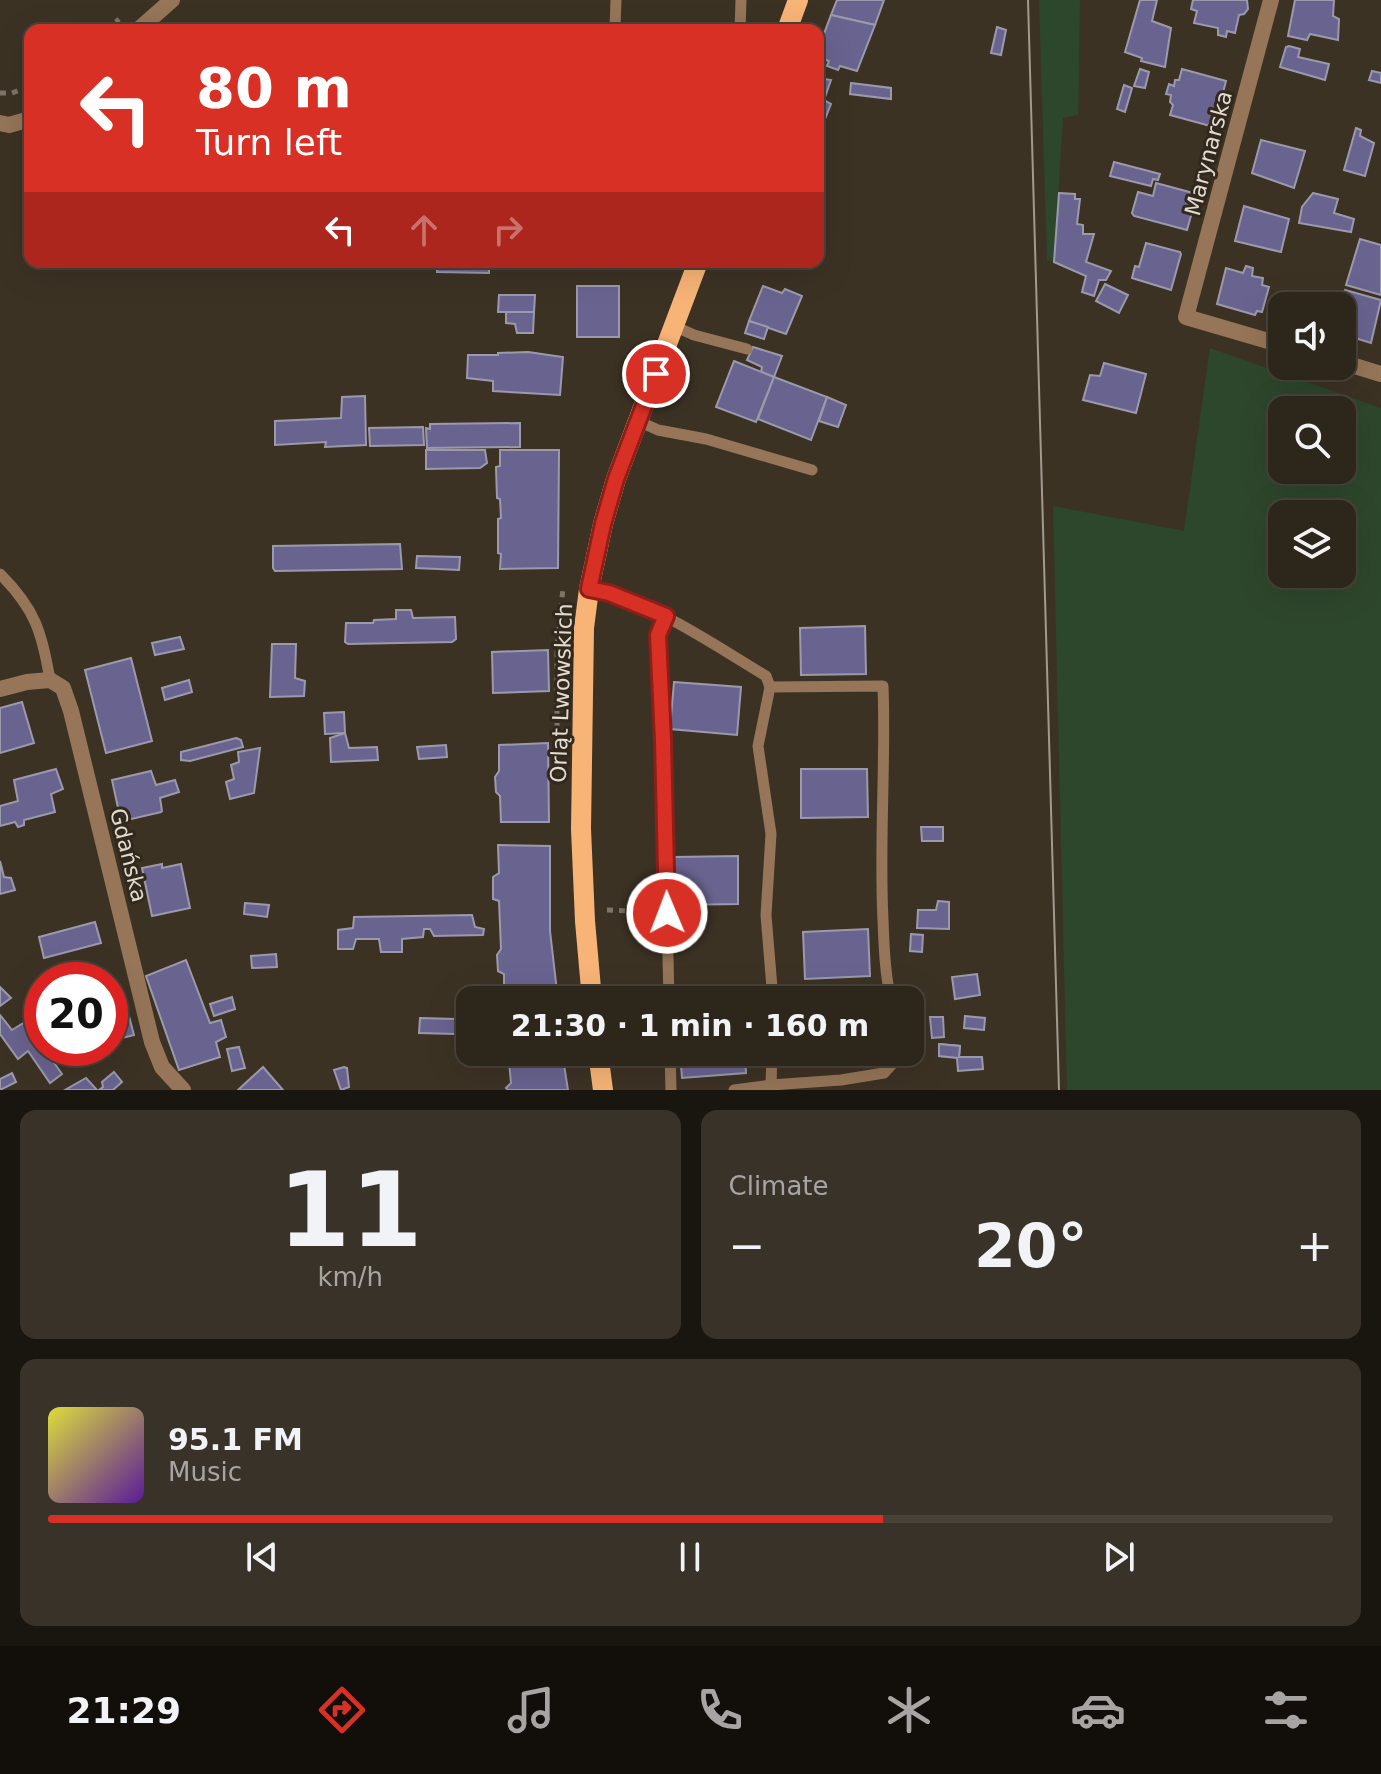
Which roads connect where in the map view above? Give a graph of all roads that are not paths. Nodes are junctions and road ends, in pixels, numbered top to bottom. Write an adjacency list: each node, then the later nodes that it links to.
1 (172, 0): 6 (street)
2 (616, 0): 7 (lane)
3 (741, 0): 8 (lane)
4 (798, 0): 9 (main road)
5 (1271, 0): 14 (street, Marynarska)
6 (145, 24)
7 (615, 24)
8 (740, 24)
9 (789, 24)
10 (24, 121): 11 (street)
11 (0, 123)
12 (696, 268): 13 (main road, Orląt Lwowskich)
13 (674, 326): 15 (lane); 18 (main road, Orląt Lwowskich)
14 (1268, 341)
15 (747, 349)
16 (1356, 366): 17 (street)
17 (1381, 374)
18 (638, 421): 19 (lane); 21 (main road, Orląt Lwowskich)
19 (812, 470)
20 (0, 574): 23 (lane)
21 (589, 589): 22 (lane); 26 (main road, Orląt Lwowskich)
22 (666, 616): 24 (lane); 27 (lane)
23 (50, 680): 25 (street); 35 (street, Gdańska)
24 (770, 687): 28 (lane); 29 (lane)
25 (0, 689)
26 (591, 986)
27 (669, 986)
28 (772, 986)
29 (888, 986)
30 (600, 1066): 36 (main road)
31 (670, 1066): 37 (lane)
32 (772, 1066): 34 (lane)
33 (890, 1066): 34 (lane)
34 (771, 1085): 38 (lane)
35 (183, 1090)
36 (603, 1090)
37 (671, 1090)
38 (734, 1090)

